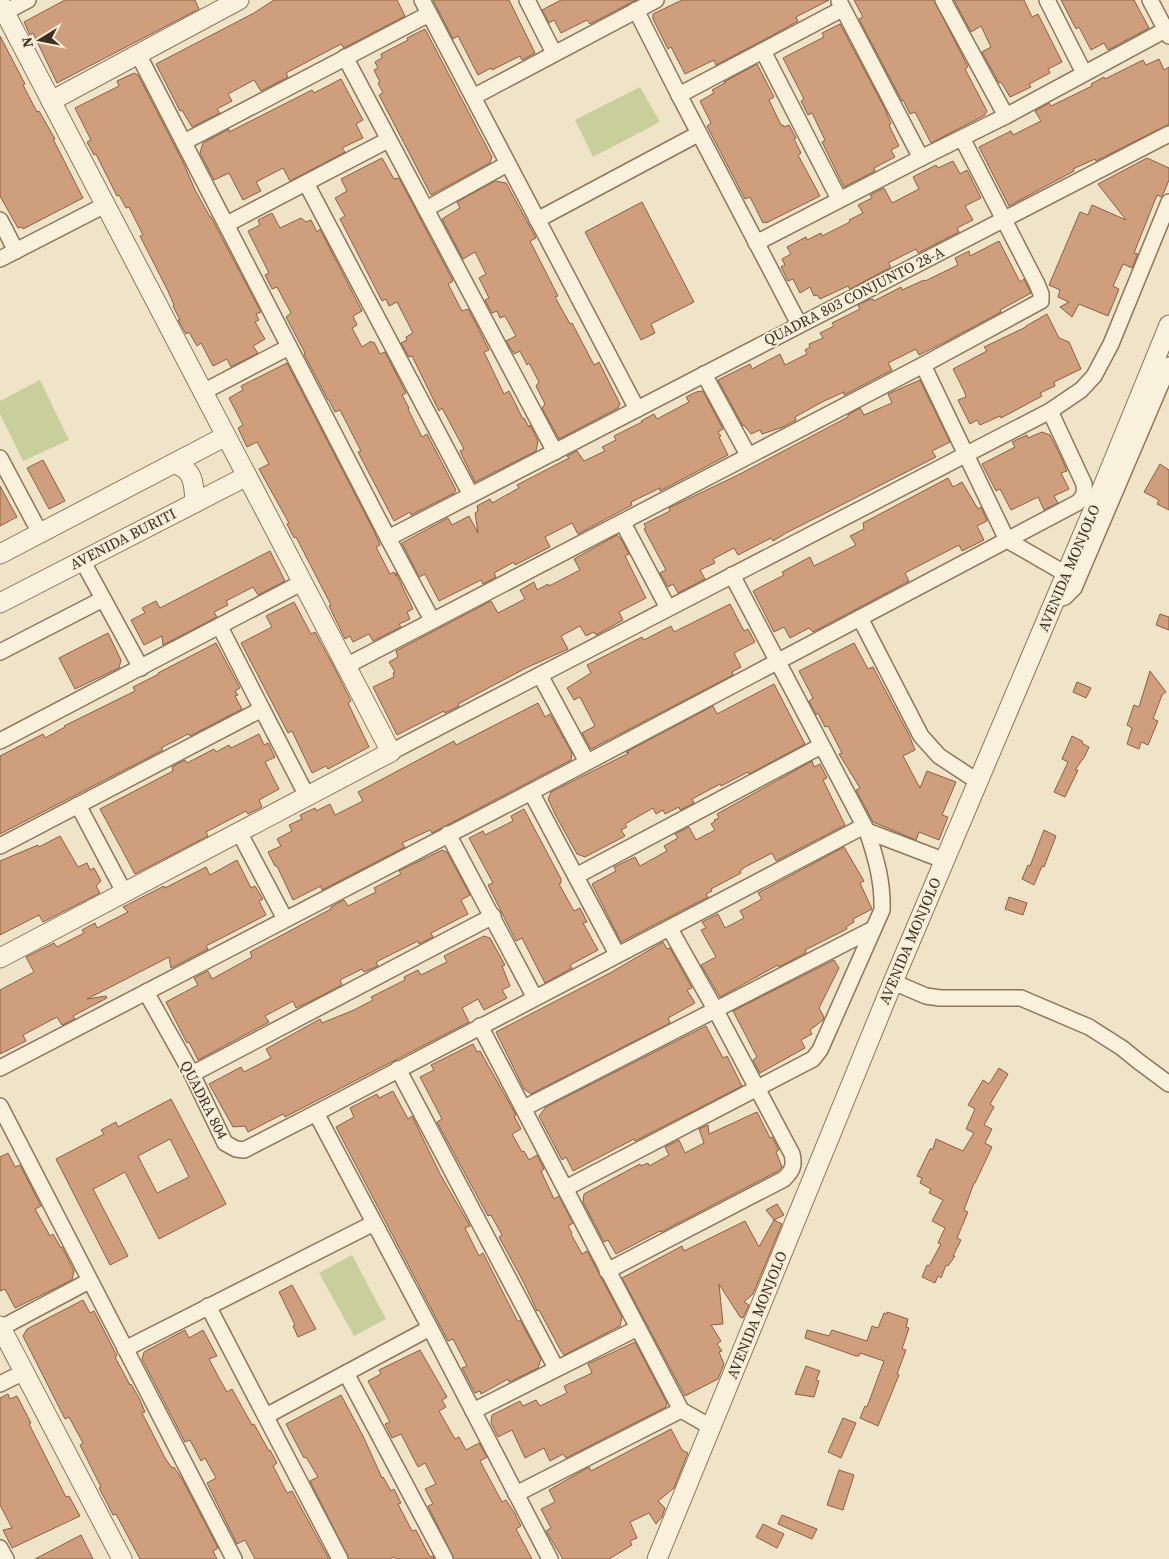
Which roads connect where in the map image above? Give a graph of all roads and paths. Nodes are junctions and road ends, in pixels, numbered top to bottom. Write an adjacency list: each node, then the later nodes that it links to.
1 (28, 0): 11 (street)
2 (239, 0): 10 (street)
3 (422, 0): 13 (street)
4 (527, 0): 16 (street)
5 (656, 0): 12 (street)
6 (943, 0): 23 (street)
7 (1047, 0): 19 (street)
8 (1150, 0): 14 (street)
9 (840, 4): 15 (street); 29 (street)
10 (215, 6): 17 (street)
11 (2, 8): 22 (street)
12 (636, 10): 16 (street); 20 (street)
13 (429, 14): 18 (street); 21 (street)
14 (1168, 31): 19 (street)
15 (763, 51): 20 (street); 32 (street)
16 (554, 52): 21 (street)
17 (138, 54): 22 (street); 28 (street)
18 (345, 57): 27 (street); 28 (street)
19 (1084, 73): 23 (street)
20 (679, 95): 24 (street)
21 (473, 97): 30 (street)
22 (51, 101): 34 (street)
23 (1006, 116): 26 (street)
24 (698, 134): 38 (street); 40 (street)
25 (1169, 134): 36 (street, QUADRA 803 CONJUNTO 28-A)
26 (962, 138): 29 (street); 36 (street)
27 (388, 140): 31 (street); 35 (street)
28 (184, 142): 39 (street)
29 (921, 158): 32 (street)
30 (507, 164): 35 (street); 38 (street)
31 (306, 183): 39 (street); 59 (street)
32 (840, 199): 40 (street)
33 (1169, 202): 51 (street)
34 (105, 205): 41 (street); 49 (street)
35 (426, 208): 53 (street)
36 (1004, 218): 43 (street, QUADRA 803 CONJUNTO 28-A); 46 (street)
37 (0, 220): 41 (street)
38 (537, 220): 50 (street)
39 (227, 224): 45 (street)
40 (756, 243): 43 (street)
41 (16, 251): 42 (street)
42 (0, 259)
43 (800, 324): 48 (street, QUADRA 803 CONJUNTO 28-A)
44 (1169, 325): 67 (street, AVENIDA MONJOLO)
45 (289, 348): 49 (street); 63 (street)
46 (923, 365): 54 (street); 55 (street)
47 (1169, 365): 71 (street)
48 (704, 374): 50 (street, QUADRA 803 CONJUNTO 28-A); 55 (street)
49 (203, 392): 52 (street)
50 (637, 409): 53 (street, QUADRA 803 CONJUNTO 28-A)
51 (1050, 411): 54 (street); 64 (street)
52 (226, 436): 57 (street); 58 (street)
53 (555, 452): 59 (street, QUADRA 803 CONJUNTO 28-A)
54 (966, 454): 64 (street); 68 (street)
55 (748, 455): 61 (street)
56 (0, 458): 62 (street)
57 (173, 464): 60 (street); 62 (street)
58 (247, 476): 60 (street, AVENIDA BURITI); 69 (street)
59 (471, 495): 63 (street, QUADRA 803 CONJUNTO 28-A)
60 (194, 503): 66 (street, AVENIDA BURITI)
61 (623, 522): 73 (street); 75 (street)
62 (40, 533): 65 (street)
63 (388, 538): 75 (street)
64 (1007, 540): 67 (street); 74 (street)
65 (0, 554)
66 (82, 560): 70 (street); 72 (street, AVENIDA BURITI)
67 (1066, 574): 71 (street, AVENIDA MONJOLO)
68 (732, 575): 73 (street); 78 (street)
69 (302, 582): 76 (street); 79 (street)
70 (103, 599): 77 (street); 80 (street)
71 (1055, 600): 87 (street, AVENIDA MONJOLO)
72 (0, 603)
73 (668, 608): 81 (street)
74 (860, 618): 78 (street); 87 (street)
75 (432, 620): 79 (street)
76 (220, 627): 80 (street); 82 (street)
77 (0, 652)
78 (777, 662): 84 (street); 86 (street)
79 (346, 666): 85 (street)
80 (141, 668): 83 (street)
81 (540, 675): 85 (street); 86 (street)
82 (262, 709): 89 (street); 90 (street)
83 (0, 741)
84 (821, 746): 91 (street); 96 (street)
85 (391, 752): 89 (street)
86 (587, 762): 88 (street)
87 (977, 781): 95 (street, AVENIDA MONJOLO)
88 (530, 792): 93 (street); 96 (street)
89 (307, 796): 92 (street)
90 (78, 805): 94 (street); 97 (street)
91 (865, 829): 95 (street); 100 (street, QUADRA 804); 101 (street)
92 (239, 832): 97 (street); 99 (street)
93 (448, 834): 98 (street); 99 (street)
94 (0, 846)
95 (943, 860): 104 (street, AVENIDA MONJOLO)
96 (576, 876): 102 (street)
97 (124, 892): 103 (street)
98 (493, 916): 106 (street); 111 (street)
99 (285, 919): 105 (street)
100 (670, 929): 102 (street, QUADRA 804); 107 (street)
101 (873, 929): 107 (street); 113 (street)
102 (617, 954): 106 (street, QUADRA 804)
103 (0, 958)
104 (892, 982): 112 (street); 133 (street, AVENIDA MONJOLO)
105 (146, 992): 109 (street); 111 (street, QUADRA 804)
106 (535, 998): 108 (street, QUADRA 804)
107 (715, 1010): 113 (street); 115 (street)
108 (480, 1026): 110 (street, QUADRA 804); 115 (street)
109 (0, 1068)
110 (398, 1070): 116 (street, QUADRA 804); 126 (street)
111 (192, 1074): 116 (street, QUADRA 804)
112 (1169, 1084)
113 (757, 1089): 117 (street); 119 (street)
114 (0, 1106): 120 (street)
115 (524, 1108): 117 (street)
116 (316, 1113): 118 (street)
117 (566, 1188): 119 (street)
118 (374, 1223): 121 (street); 123 (street)
119 (607, 1271): 124 (street)
120 (89, 1281): 122 (street); 125 (street)
121 (208, 1306): 125 (street); 132 (street)
122 (1, 1327): 127 (street)
123 (430, 1328): 128 (street); 131 (street)
124 (638, 1328): 126 (street); 130 (street)
125 (125, 1349): 138 (street)
126 (556, 1368): 131 (street)
127 (24, 1372): 129 (street); 137 (street)
128 (346, 1373): 132 (street); 140 (street)
129 (0, 1384)
130 (681, 1410): 133 (street); 134 (street)
131 (473, 1411): 134 (street)
132 (266, 1416): 139 (street)
133 (711, 1427): 142 (street, AVENIDA MONJOLO)
134 (516, 1494): 141 (street)
135 (0, 1548): 136 (street)
136 (6, 1559)
137 (122, 1559)
138 (234, 1559)
139 (340, 1559)
140 (445, 1559)
141 (550, 1559)
142 (657, 1559)

